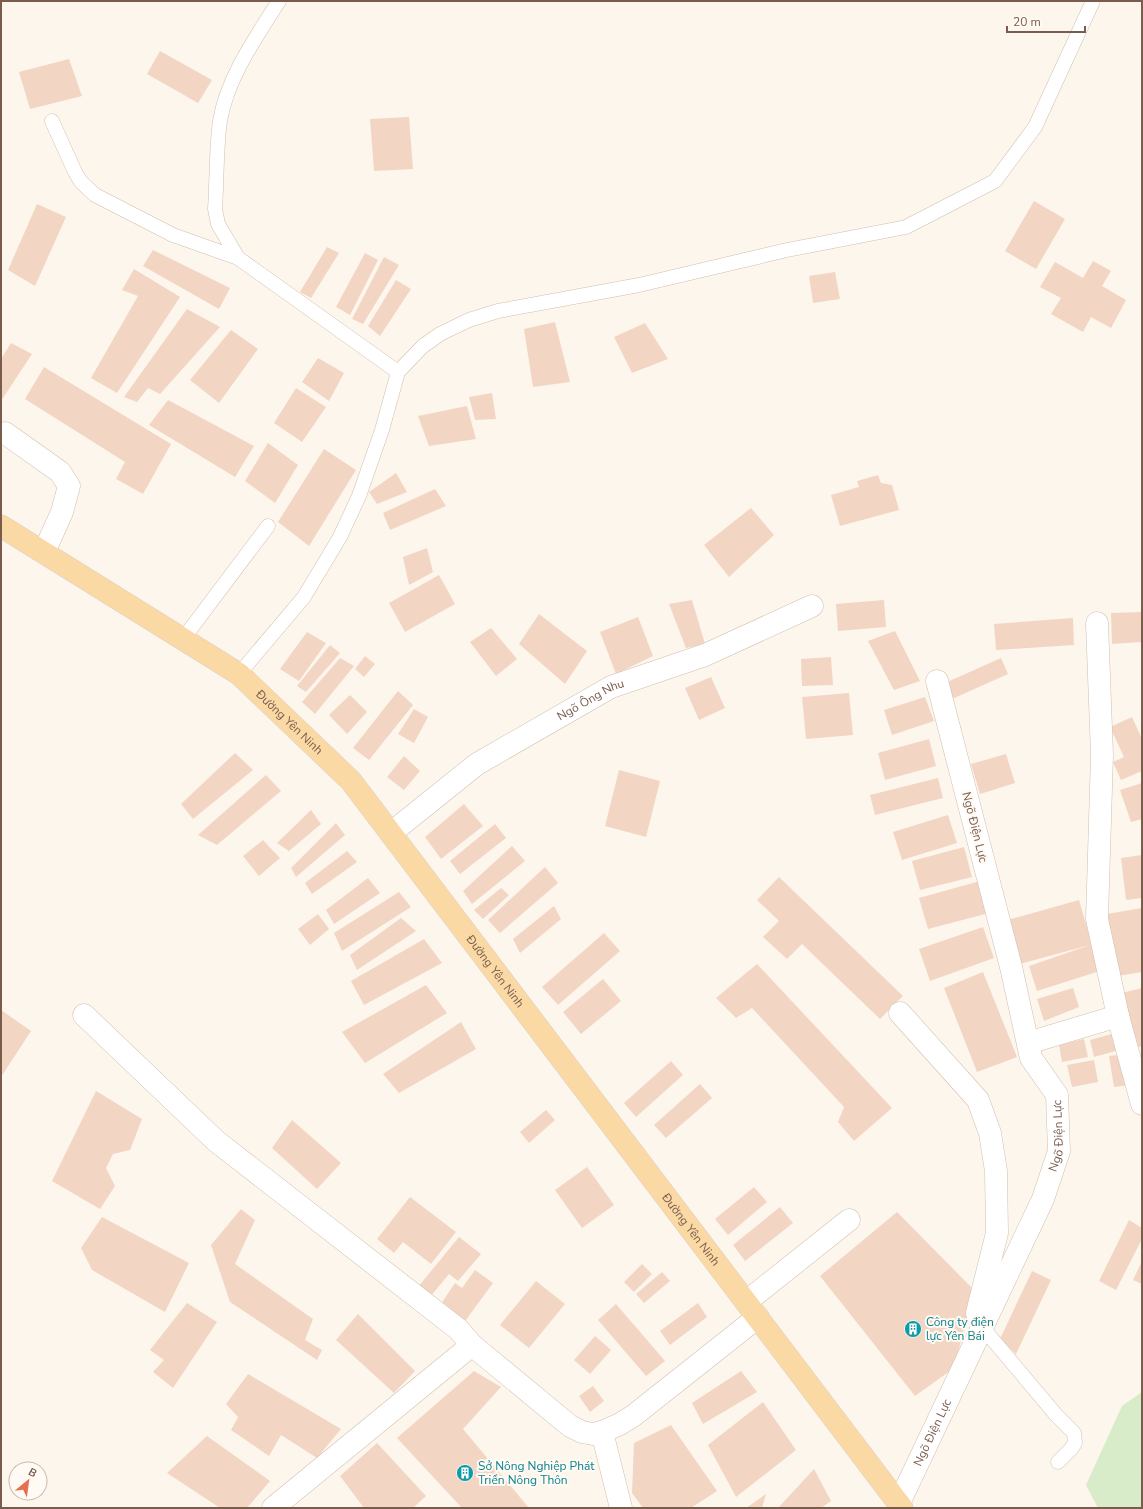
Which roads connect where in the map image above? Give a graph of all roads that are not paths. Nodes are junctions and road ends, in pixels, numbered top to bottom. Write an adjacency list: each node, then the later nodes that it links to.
1 (279, 1): 4 (lane)
2 (1093, 1): 5 (lane)
3 (52, 121): 4 (lane)
4 (238, 258): 5 (lane)
5 (398, 372): 13 (lane)
6 (5, 433): 9 (street)
7 (1, 526): 9 (main road, Đường Yên Ninh)
8 (268, 526): 12 (lane)
9 (44, 552): 12 (main road, Đường Yên Ninh)
10 (812, 606): 15 (street, Ngõ Ông Nhu)
11 (1097, 623): 18 (street)
12 (183, 639): 13 (main road, Đường Yên Ninh)
13 (239, 674): 15 (main road, Đường Yên Ninh)
14 (937, 681): 19 (street, Ngõ Điện Lực)
15 (391, 833): 22 (main road, Đường Yên Ninh)
16 (900, 1013): 25 (street)
17 (84, 1015): 24 (street)
18 (1118, 1016): 19 (street); 20 (street)
19 (1028, 1043): 23 (street, Ngõ Điện Lực)
20 (1142, 1104)
21 (848, 1220): 22 (street)
22 (752, 1310): 26 (street); 28 (main road, Đường Yên Ninh)
23 (982, 1326): 25 (street, Ngõ Điện Lực); 27 (lane)
24 (472, 1345): 26 (street); 29 (street)
25 (965, 1361): 28 (street, Ngõ Điện Lực)
26 (602, 1432): 30 (street)
27 (1058, 1462)
28 (901, 1506)
29 (273, 1508)
30 (621, 1508)

